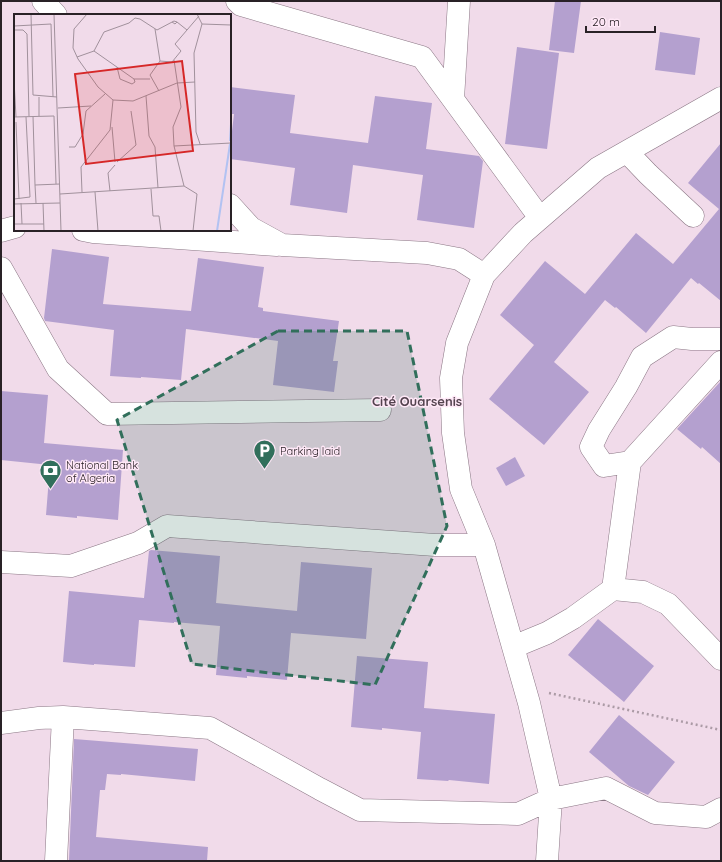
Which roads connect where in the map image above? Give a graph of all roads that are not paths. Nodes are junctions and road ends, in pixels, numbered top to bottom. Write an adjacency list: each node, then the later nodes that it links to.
1 (43, 1): 4 (street)
2 (237, 1): 6 (street)
3 (459, 1): 6 (street)
4 (55, 14)
5 (721, 98): 7 (street)
6 (453, 99): 10 (street)
7 (626, 152): 9 (street); 10 (street)
8 (231, 206): 14 (street)
9 (693, 216)
10 (540, 218): 16 (street)
11 (14, 227): 12 (street)
12 (1, 231)
13 (88, 231): 14 (street)
14 (282, 245): 16 (street)
15 (1, 268): 19 (street)
16 (484, 275): 21 (street)
17 (721, 339): 20 (street)
18 (721, 362): 20 (street)
19 (380, 410)
20 (630, 462): 23 (street)
21 (484, 545): 22 (street); 24 (street)
22 (1, 562)
23 (613, 589): 24 (street); 25 (street)
24 (513, 647): 28 (street)
25 (721, 659)
26 (63, 717): 27 (street); 28 (street); 30 (street)
27 (1, 723)
28 (551, 799): 29 (street); 31 (street)
29 (721, 809)
30 (56, 861)
31 (547, 861)

